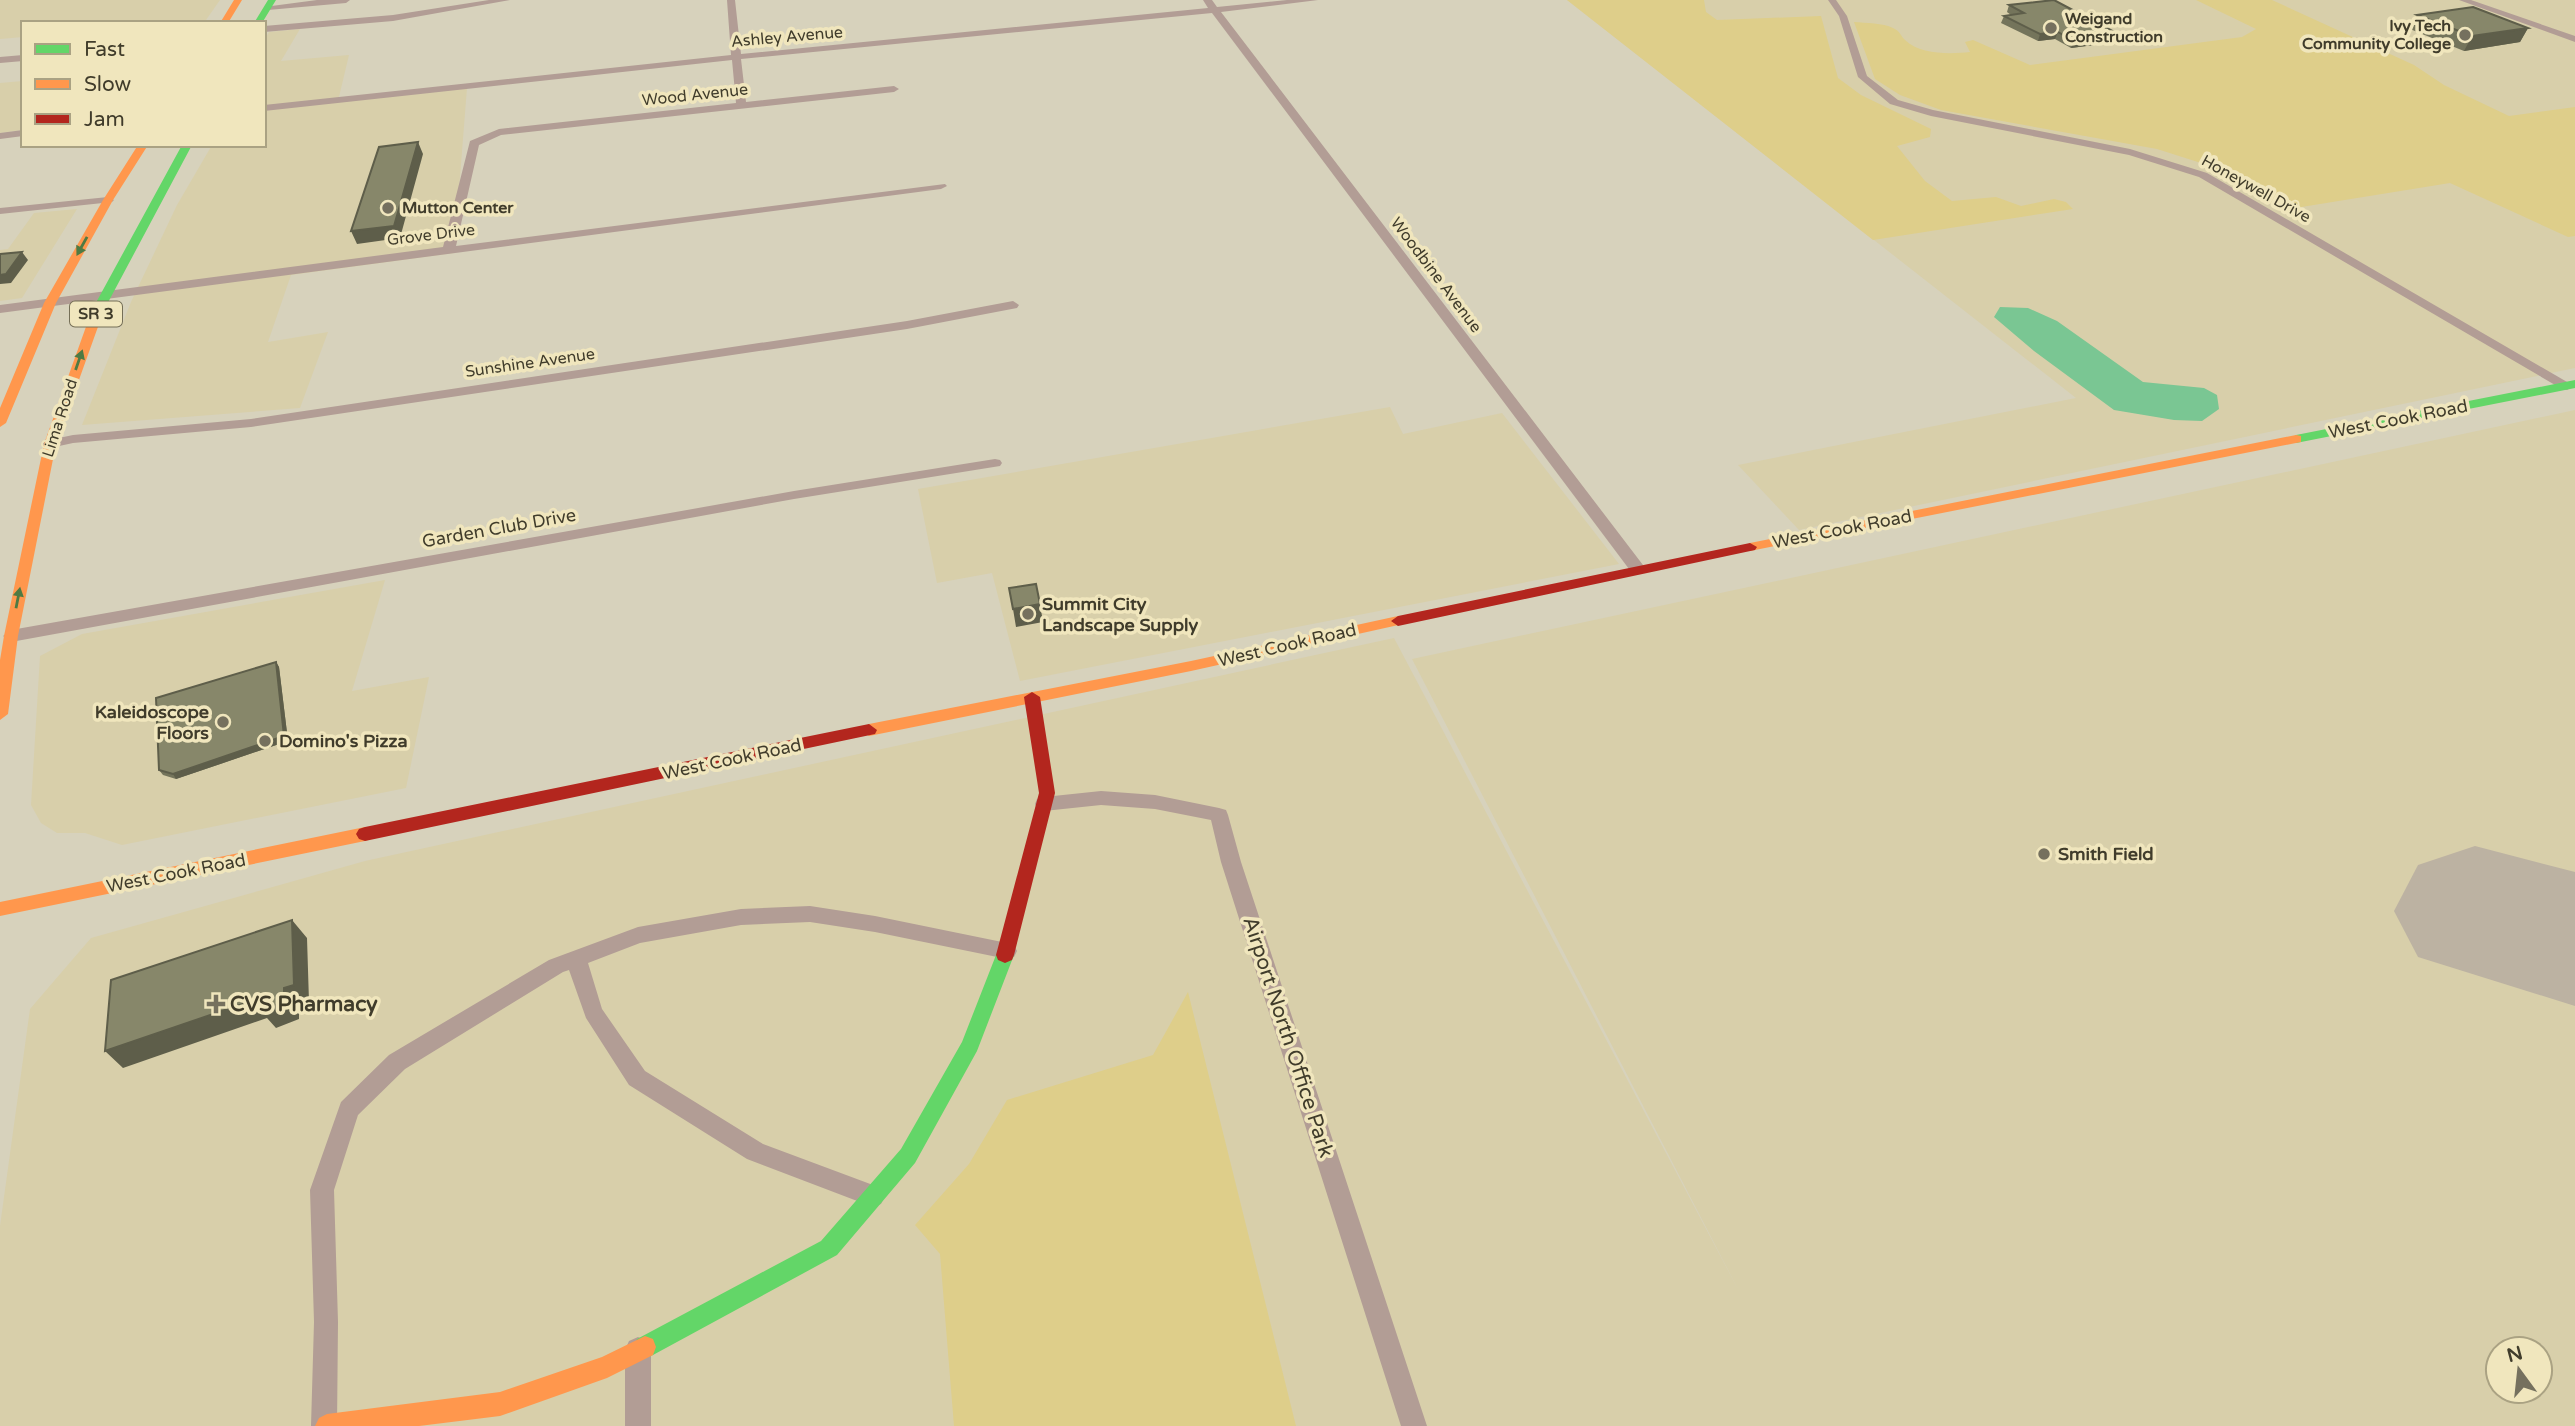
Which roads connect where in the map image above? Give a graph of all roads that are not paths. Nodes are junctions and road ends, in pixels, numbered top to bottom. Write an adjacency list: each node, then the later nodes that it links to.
1 (238, 0): 11 (main road)
2 (346, 0): 9 (street)
3 (506, 0): 13 (street)
4 (731, 0): 15 (street)
5 (1207, 0): 10 (street, Woodbine Avenue)
6 (1314, 0): 10 (street, Ashley Avenue)
7 (1832, 0): 33 (street, Honeywell Drive)
8 (2463, 0): 14 (street)
9 (270, 3): 12 (main road)
10 (1216, 12): 15 (street, Ashley Avenue); 37 (street, Woodbine Avenue)
11 (225, 21)
12 (259, 21)
13 (266, 29)
14 (2575, 39)
15 (735, 57): 19 (street); 20 (street, Ashley Avenue)
16 (21, 58): 17 (street)
17 (0, 60)
18 (894, 89): 19 (street, Wood Avenue)
19 (741, 106): 28 (street, Wood Avenue)
20 (266, 108)
21 (21, 133): 22 (street)
22 (0, 136)
23 (142, 147): 26 (main road, SR 3)
24 (186, 147): 29 (main road, Lima Road / SR 3)
25 (941, 186): 28 (street, Grove Drive)
26 (108, 200): 27 (street); 30 (main road, SR 3, one-way to 30)
27 (0, 211)
28 (450, 249): 29 (street, Grove Drive)
29 (107, 294): 30 (street, Grove Drive); 35 (main road, Lima Road / SR 3, one-way to 29)
30 (50, 303): 32 (street, Grove Drive); 34 (main road, SR 3)
31 (1013, 306): 35 (street, Sunshine Avenue)
32 (0, 309)
33 (2571, 385): 37 (main road, West Cook Road)
34 (0, 423)
35 (50, 444): 38 (main road, Lima Road / SR 3, one-way to 35)
36 (995, 463): 38 (street, Garden Club Drive)
37 (1638, 569): 39 (main road, West Cook Road)
38 (11, 636): 40 (main road, Lima Road / SR 3)
39 (1032, 697): 41 (main road); 42 (main road, West Cook Road)
40 (0, 714)
41 (1044, 804): 43 (main road); 49 (street, Airport North Office Park)
42 (0, 909)
43 (1007, 951): 44 (street); 45 (main road)
44 (576, 958): 45 (street); 47 (street)
45 (873, 1196): 46 (main road)
46 (638, 1350): 47 (main road); 48 (street)
47 (325, 1426)
48 (638, 1426)
49 (1414, 1426)

